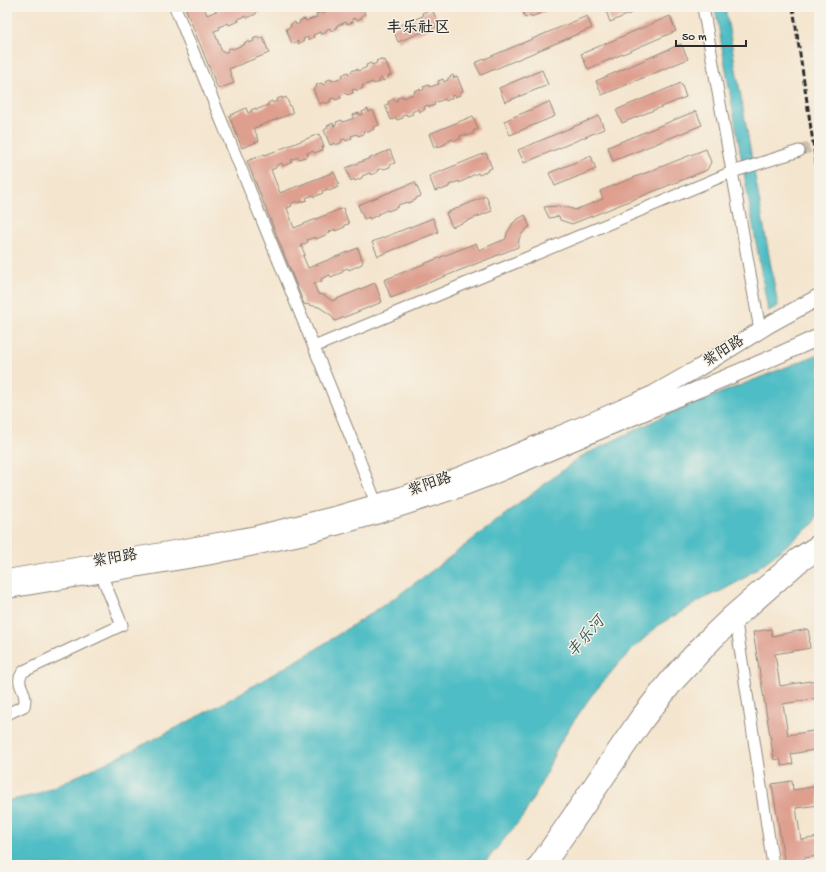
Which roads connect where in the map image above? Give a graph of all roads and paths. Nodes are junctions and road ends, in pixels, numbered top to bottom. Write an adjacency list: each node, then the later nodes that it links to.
1 (175, 7): 8 (street)
2 (703, 7): 4 (street)
3 (799, 151): 4 (street)
4 (735, 171): 6 (street); 8 (street)
5 (819, 297): 6 (main road, 紫阳路)
6 (760, 330): 9 (main road, 紫阳路)
7 (819, 337): 12 (main road, 紫阳路)
8 (314, 346): 9 (street)
9 (376, 503): 13 (main road, 紫阳路)
10 (819, 542): 17 (street)
11 (819, 554): 15 (street)
12 (101, 574): 14 (main road, 紫阳路); 16 (street)
13 (7, 578)
14 (7, 590)
15 (736, 622): 18 (street); 19 (street)
16 (7, 714)
17 (535, 865)
18 (548, 865)
19 (773, 865)

